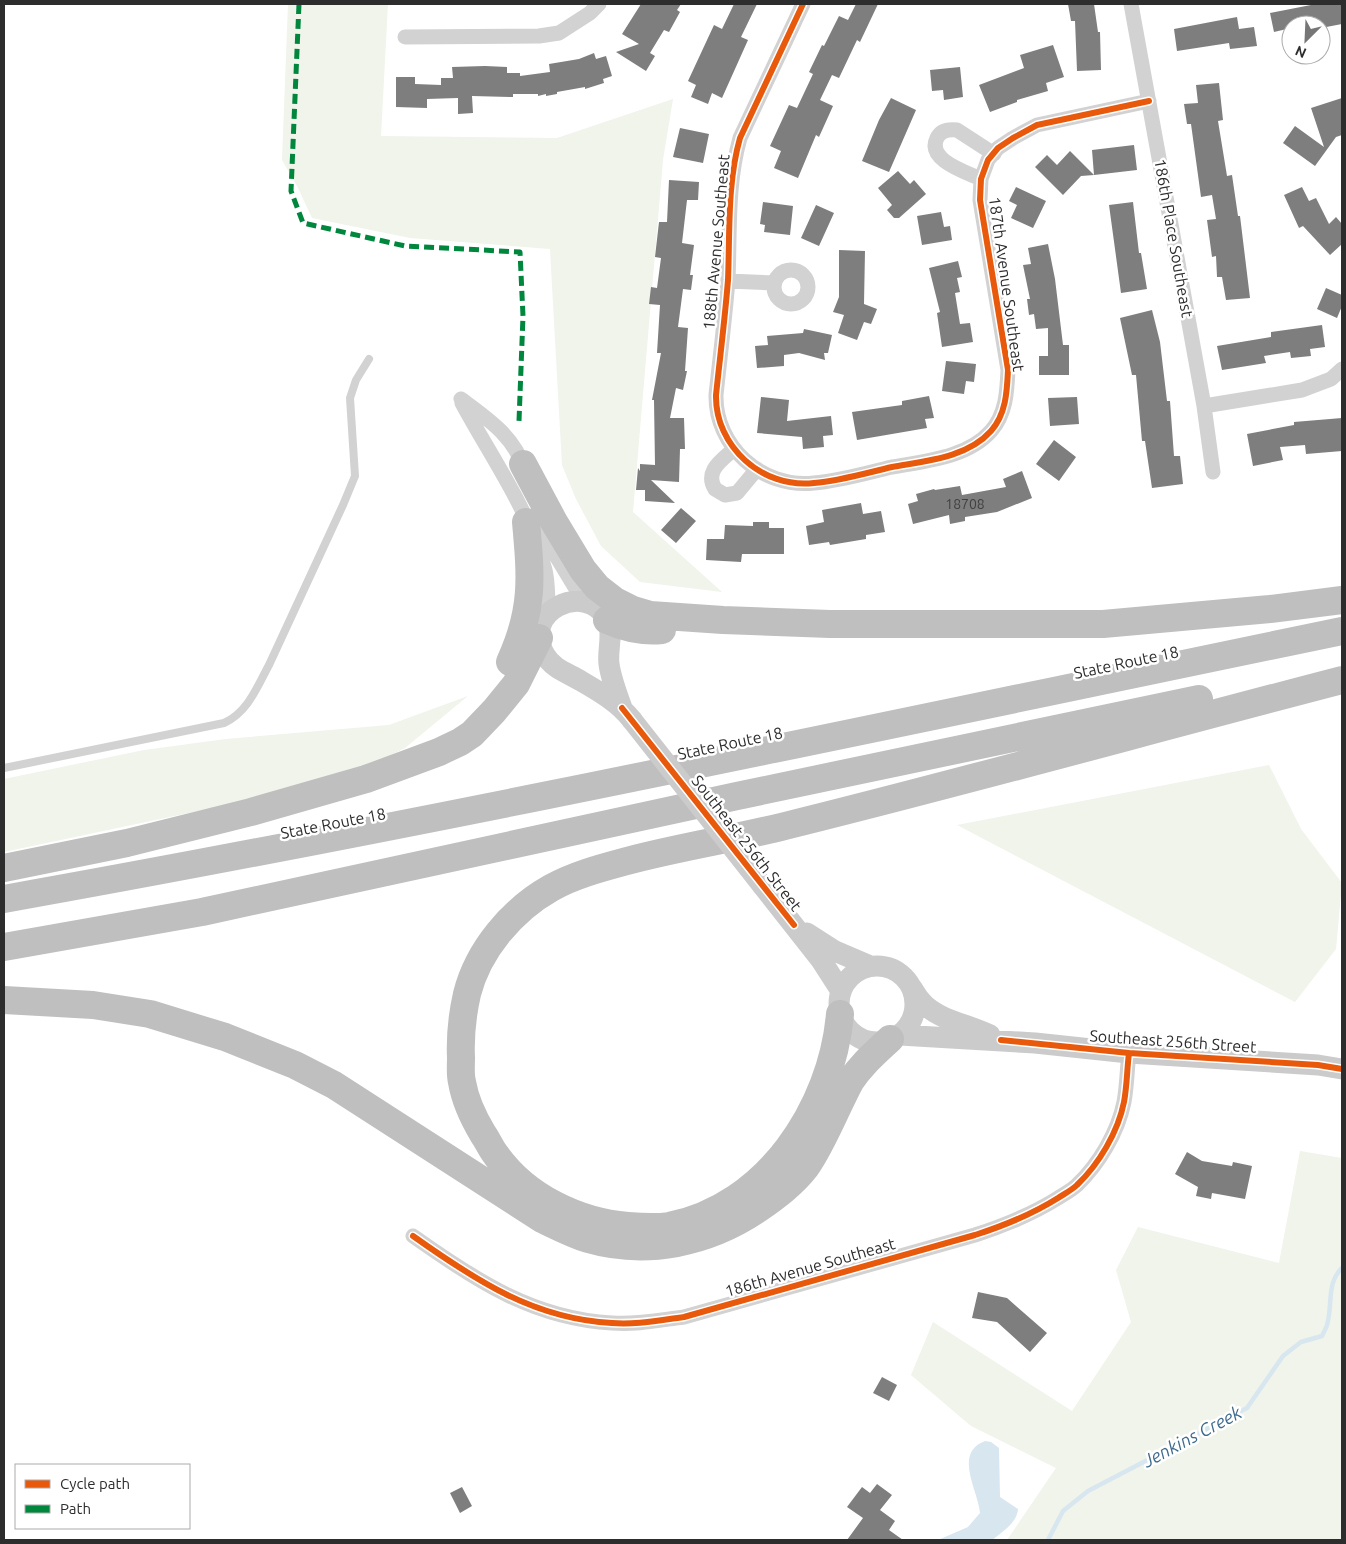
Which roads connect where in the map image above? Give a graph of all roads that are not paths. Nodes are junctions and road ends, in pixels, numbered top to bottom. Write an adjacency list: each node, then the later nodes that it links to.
1 (599, 4): 4 (street)
2 (803, 4): 8 (street, 188th Avenue Southeast)
3 (1131, 4): 5 (street, 186th Place Southeast)
4 (405, 37)
5 (1150, 101): 6 (street); 12 (street, 186th Place Southeast)
6 (991, 157): 7 (street, 187th Avenue Southeast); 7 (street, 187th Avenue Southeast)
7 (981, 179): 15 (street, 187th Avenue Southeast)
8 (728, 280): 9 (street); 13 (street, 188th Avenue Southeast)
9 (774, 283)
10 (369, 359): 29 (lane)
11 (1342, 369): 12 (street)
12 (1204, 406): 16 (street, 186th Place Southeast)
13 (738, 454): 15 (street); 15 (street)
14 (524, 464): 17 (street); 19 (street); 22 (highway)
15 (757, 469)
16 (1213, 472)
17 (526, 522): 20 (street); 28 (highway)
18 (1342, 600): 22 (highway)
19 (584, 602): 20 (main road); 21 (main road)
20 (548, 611): 24 (main road)
21 (607, 620): 22 (highway); 27 (main road)
22 (830, 624)
23 (1342, 631): 31 (highway, State Route 18)
24 (539, 638): 27 (main road); 28 (highway)
25 (1342, 669): 33 (highway)
26 (1342, 680): 37 (highway)
27 (627, 714): 32 (main road, Southeast 256th Street, bridge)
28 (403, 766): 30 (highway)
29 (4, 768)
30 (4, 868)
31 (4, 900)
32 (794, 925): 34 (main road, Southeast 256th Street); 37 (main road, Southeast 256th Street)
33 (4, 947)
34 (870, 966): 35 (main road); 37 (main road)
35 (912, 988): 38 (main road); 39 (main road, Southeast 256th Street)
36 (4, 1000): 38 (highway)
37 (841, 1002): 38 (main road)
38 (895, 1037): 39 (main road, Southeast 256th Street)
39 (1001, 1040): 40 (main road, Southeast 256th Street)
40 (1129, 1053): 41 (main road, Southeast 256th Street); 42 (street, 186th Avenue Southeast)
41 (1342, 1069)
42 (414, 1236)

